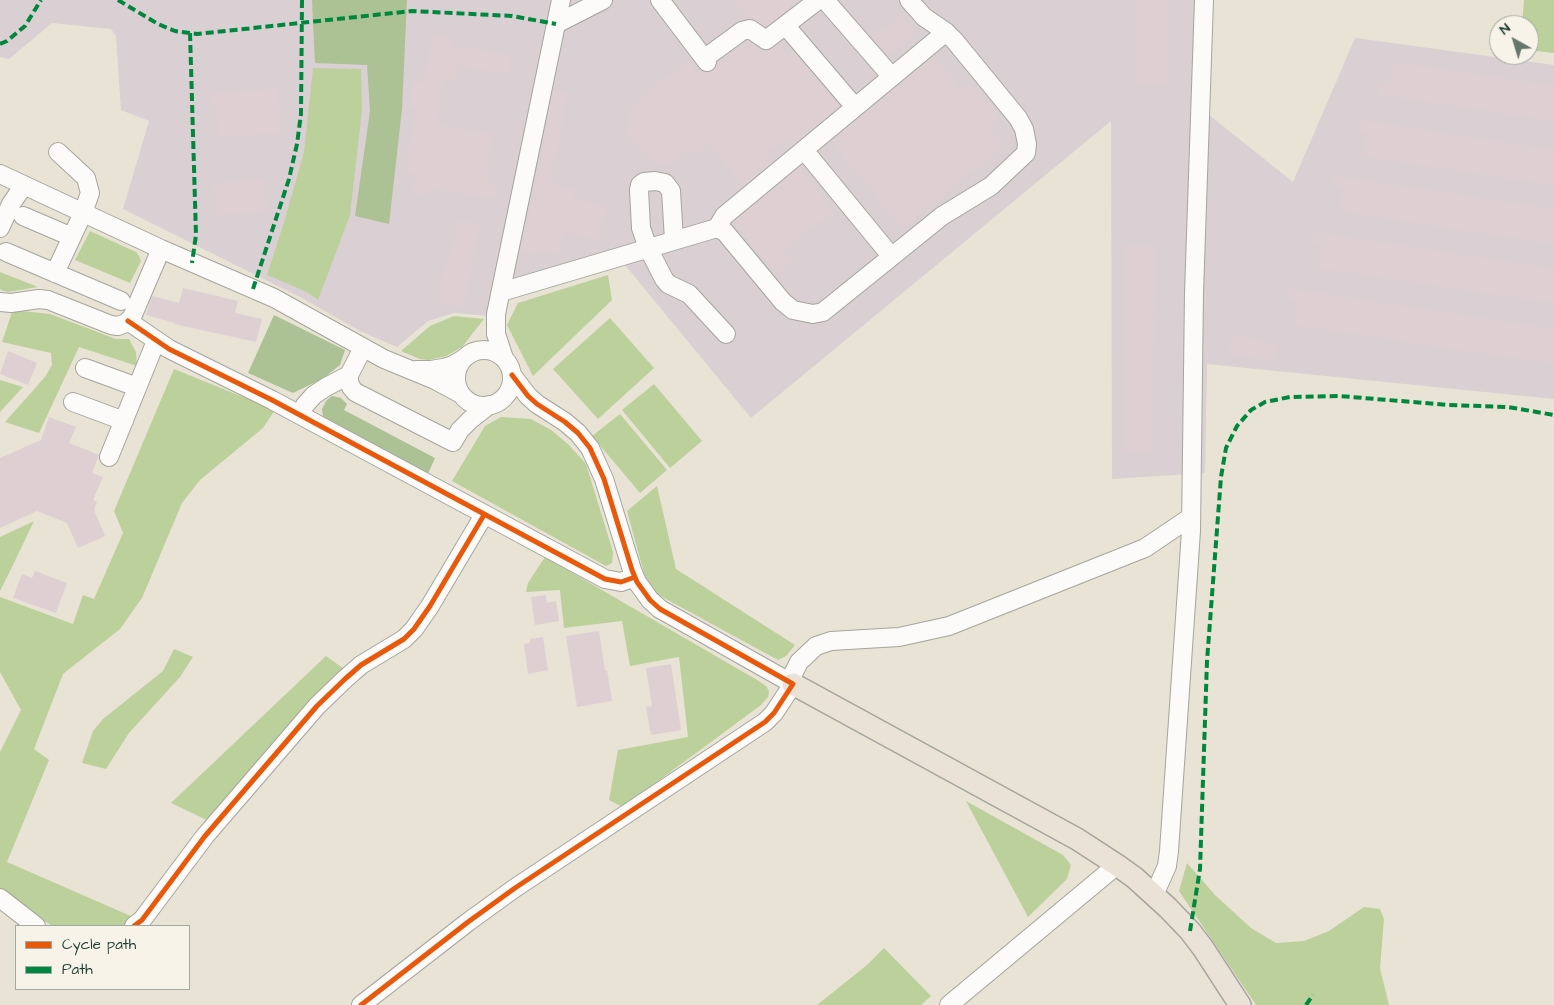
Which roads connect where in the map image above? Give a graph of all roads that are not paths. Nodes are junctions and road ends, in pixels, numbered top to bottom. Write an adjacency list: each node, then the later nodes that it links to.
1 (561, 0): 8 (street)
2 (603, 0): 8 (street)
3 (660, 0): 9 (street)
4 (818, 0): 9 (street)
5 (825, 0): 11 (street)
6 (909, 0): 10 (street)
7 (1204, 0): 52 (street)
8 (556, 24): 28 (street)
9 (786, 25): 12 (street)
10 (946, 32): 11 (street); 26 (street)
11 (892, 77): 12 (street)
12 (856, 107): 13 (street)
13 (804, 150): 20 (street); 26 (street)
14 (58, 152): 17 (street)
15 (0, 174): 16 (street)
16 (24, 185): 17 (street); 19 (street)
17 (83, 213): 21 (street); 24 (street)
18 (22, 216): 21 (street)
19 (0, 228)
20 (717, 228): 22 (street); 26 (street)
21 (72, 237): 27 (street)
22 (680, 238): 23 (street); 23 (street)
23 (648, 248): 28 (street); 33 (street)
24 (161, 249): 32 (street); 35 (street)
25 (6, 252): 27 (street)
26 (892, 256)
27 (54, 273): 29 (street)
28 (501, 292): 31 (street)
29 (121, 301)
30 (0, 302): 32 (street)
31 (496, 314): 36 (street); 37 (street)
32 (128, 320): 34 (street)
33 (726, 334)
34 (156, 341): 42 (street); 47 (street)
35 (363, 348): 39 (street); 40 (street)
36 (469, 355): 37 (street); 39 (street); 43 (street)
37 (504, 358): 41 (street)
38 (85, 368): 42 (street)
39 (408, 370): 43 (street)
40 (349, 375): 47 (street); 49 (street)
41 (512, 375): 45 (street); 46 (street)
42 (137, 388): 48 (street)
43 (462, 395): 46 (street); 49 (street)
44 (72, 402): 48 (street)
45 (537, 404): 46 (street); 53 (street)
46 (491, 405): 49 (street)
47 (300, 415): 51 (street)
48 (124, 421): 50 (street)
49 (460, 430)
50 (109, 457)
51 (484, 515): 53 (street); 59 (street)
52 (1191, 517): 54 (street); 56 (street)
53 (635, 577): 54 (street)
54 (791, 683): 55 (main road); 60 (street)
55 (1117, 865): 56 (main road); 61 (street)
56 (1154, 895): 62 (main road)
57 (0, 898): 58 (street)
58 (35, 925)
59 (135, 925)
60 (361, 1005)
61 (949, 1005)
62 (1240, 1005)

